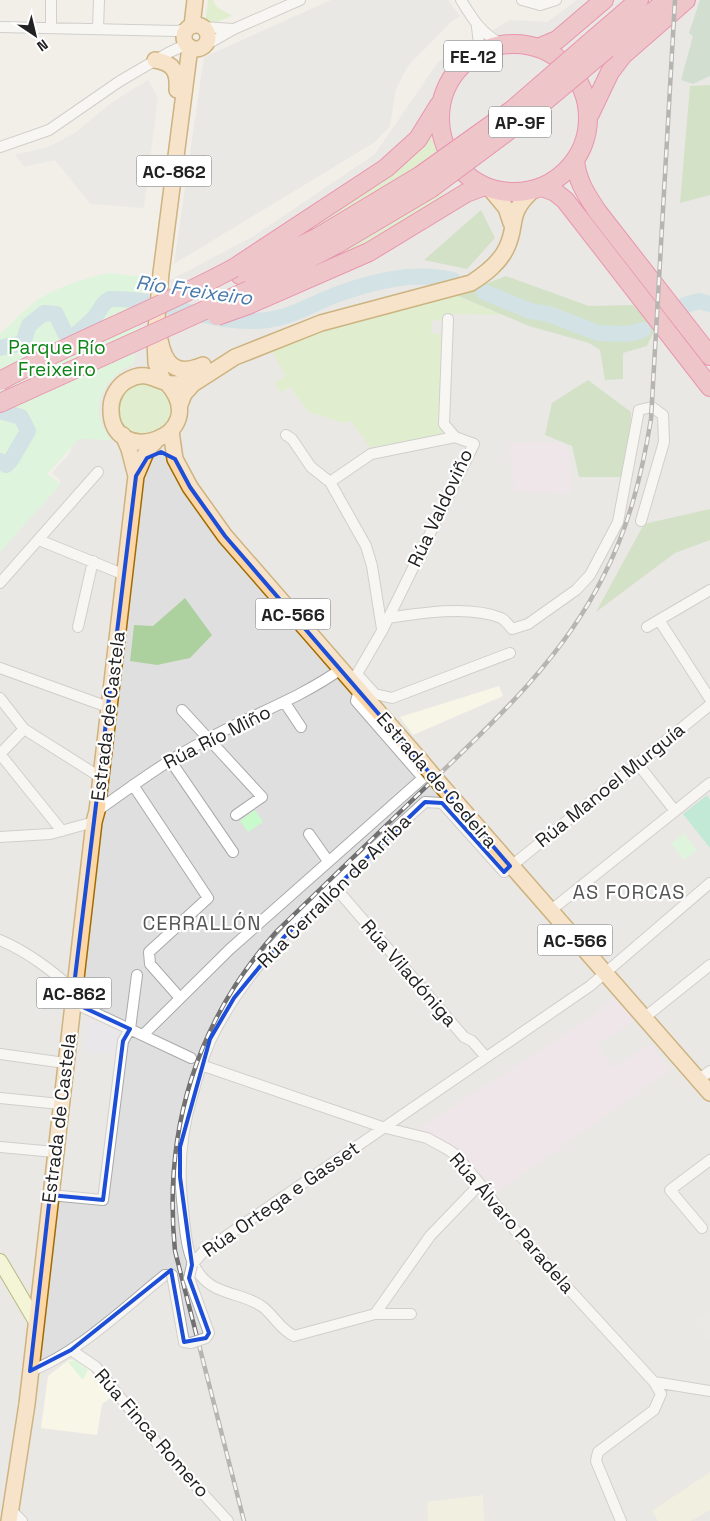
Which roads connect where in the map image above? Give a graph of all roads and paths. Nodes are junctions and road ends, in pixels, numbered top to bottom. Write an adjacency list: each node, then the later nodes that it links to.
1 (51, 0): 15 (street)
2 (99, 0): 16 (street)
3 (195, 0): 18 (main road, AC-862)
4 (300, 0): 17 (street)
5 (461, 0): 12 (street)
6 (522, 0): 7 (street)
7 (556, 0)
8 (604, 0): 21 (highway)
9 (638, 0): 19 (highway, AP-9F)
10 (667, 0): 19 (highway, AP-9F)
11 (686, 0): 26 (highway)
12 (468, 5): 13 (street)
13 (477, 27): 20 (street); 23 (street)
14 (0, 28): 15 (street)
15 (51, 28): 16 (street)
16 (98, 29): 18 (street)
17 (234, 29): 18 (street); 18 (street)
18 (193, 36): 22 (street); 25 (main road, AC-862)
19 (602, 43): 29 (highway, AP-9F, bridge)
20 (503, 45): 21 (highway, FE-12); 23 (highway, FE-12)
21 (538, 48): 26 (highway, FE-12)
22 (162, 56): 25 (main road); 27 (street)
23 (473, 56): 24 (highway, FE-12)
24 (440, 105): 30 (highway, FE-12); 33 (highway)
25 (181, 110): 36 (main road, AC-862)
26 (590, 114): 28 (highway)
27 (0, 147)
28 (576, 160): 31 (highway); 37 (highway)
29 (425, 182): 33 (highway, AP-9F); 34 (highway, AP-9F)
30 (486, 188): 31 (highway); 32 (main road); 34 (highway)
31 (536, 189): 32 (main road); 43 (highway)
32 (511, 223): 38 (main road)
33 (235, 272): 41 (highway, AP-9F, bridge)
34 (248, 298): 44 (highway, bridge)
35 (448, 319): 49 (street)
36 (156, 334): 38 (main road); 40 (main road, AC-862); 42 (main road, AC-862)
37 (710, 356)
38 (235, 357): 39 (main road)
39 (214, 369): 42 (main road); 45 (main road)
40 (135, 376): 42 (main road); 48 (main road, AC-862)
41 (0, 382)
42 (165, 382): 45 (main road, AC-862)
43 (710, 387)
44 (0, 403)
45 (179, 408): 46 (main road)
46 (171, 431): 50 (main road, AC-862); 50 (main road, AC-566)
47 (286, 435): 53 (street)
48 (123, 436): 50 (main road); 51 (main road, AC-862)
49 (455, 437): 53 (street, Rúa Valdoviño); 60 (street, Rúa Valdoviño)
50 (158, 448): 51 (main road, AC-862); 67 (main road, Estrada de Cedeira / AC-566)
51 (138, 470): 57 (main road, Estrada de Castela / AC-862)
52 (98, 472): 55 (street)
53 (330, 482): 64 (street)
54 (641, 522): 60 (street)
55 (39, 540): 56 (street); 58 (street)
56 (93, 561): 57 (street); 62 (street)
57 (125, 575): 72 (main road, Estrada de Castela / AC-862)
58 (0, 583)
59 (710, 590): 61 (street)
60 (388, 618): 64 (street, Rúa Valdoviño)
61 (659, 620): 63 (street); 69 (street)
62 (78, 627)
63 (647, 627)
64 (382, 631): 67 (street, Rúa Valdoviño)
65 (510, 654): 67 (street)
66 (0, 668): 72 (street)
67 (352, 678): 70 (street, Rúa Río Miño); 90 (street); 91 (main road, Estrada de Cedeira / AC-566, bridge)
68 (0, 698): 75 (street)
69 (710, 699)
70 (285, 703): 74 (street); 76 (street, Rúa Río Miño)
71 (710, 705): 79 (street, Rúa Manoel Murguía)
72 (108, 707): 80 (main road, Estrada de Castela / AC-862)
73 (182, 710): 76 (street)
74 (302, 727)
75 (24, 729): 77 (street); 80 (street)
76 (207, 738): 78 (street, Rúa Río Miño); 84 (street)
77 (0, 754): 86 (street)
78 (170, 760): 82 (street, Rúa Río Miño); 89 (street)
79 (637, 763): 83 (street); 91 (street, Rúa Manoel Murguía)
80 (100, 777): 85 (main road, Estrada de Castela / AC-862)
81 (710, 782): 83 (street)
82 (133, 785): 85 (street, Rúa Río Miño); 100 (street)
83 (675, 811): 94 (street)
84 (236, 815)
85 (96, 817): 86 (street); 99 (main road, Estrada de Castela / AC-862)
86 (62, 831): 88 (street)
87 (309, 834): 90 (street)
88 (0, 838)
89 (233, 852)
90 (328, 861): 100 (street)
91 (510, 866): 93 (street, Rúa Cerrallón de Arriba); 94 (main road, Estrada de Cedeira / AC-566)
92 (710, 883): 97 (street, Rúa Ortega e Gasset)
93 (334, 886): 105 (street, Rúa Viladóniga); 108 (street, Rúa Cerrallón de Arriba)
94 (550, 911): 97 (main road, Estrada de Cedeira / AC-566)
95 (0, 940): 99 (street)
96 (710, 965): 101 (street)
97 (604, 973): 101 (main road, Estrada de Cedeira / AC-566); 105 (street, Rúa Ortega e Gasset)
98 (137, 975): 102 (street)
99 (73, 996): 102 (street); 107 (main road, Estrada de Castela / AC-862)
100 (180, 998): 103 (street)
101 (644, 1018): 109 (main road, Estrada de Cedeira / AC-566)
102 (130, 1029): 103 (street); 118 (street)
103 (143, 1035): 106 (street)
104 (0, 1054): 107 (street)
105 (486, 1057): 113 (street, Rúa Ortega e Gasset)
106 (191, 1058)
107 (65, 1063): 112 (main road, Estrada de Castela / AC-862)
108 (201, 1065): 113 (street, Rúa Álvaro Paradela); 121 (street, Rúa Cerrallón de Arriba)
109 (704, 1075): 110 (main road, Estrada de Cedeira / AC-566)
110 (710, 1093)
111 (0, 1098): 112 (street)
112 (60, 1104): 115 (main road, Estrada de Castela / AC-862)
113 (382, 1127): 117 (street, Rúa Álvaro Paradela); 121 (street, Rúa Ortega e Gasset)
114 (0, 1146): 115 (street)
115 (55, 1152): 118 (main road, Estrada de Castela / AC-862)
116 (710, 1160): 119 (street)
117 (480, 1184): 122 (street); 127 (street, Rúa Álvaro Paradela)
118 (50, 1195): 124 (main road, Estrada de Castela / AC-862)
119 (702, 1228)
120 (0, 1261): 124 (street)
121 (192, 1264): 122 (street); 125 (street, Rúa Ortega e Gasset, bridge)
122 (375, 1314): 123 (street)
123 (411, 1314)
124 (36, 1322): 126 (main road, Estrada de Castela / AC-862)
125 (70, 1350): 126 (street, Rúa Ortega e Gasset); 130 (street, Rúa Finca Romero)
126 (30, 1371): 129 (main road, Estrada de Castela / AC-862)
127 (654, 1382): 128 (street); 131 (street)
128 (710, 1391)
129 (10, 1517)
130 (228, 1521)
131 (621, 1521)

